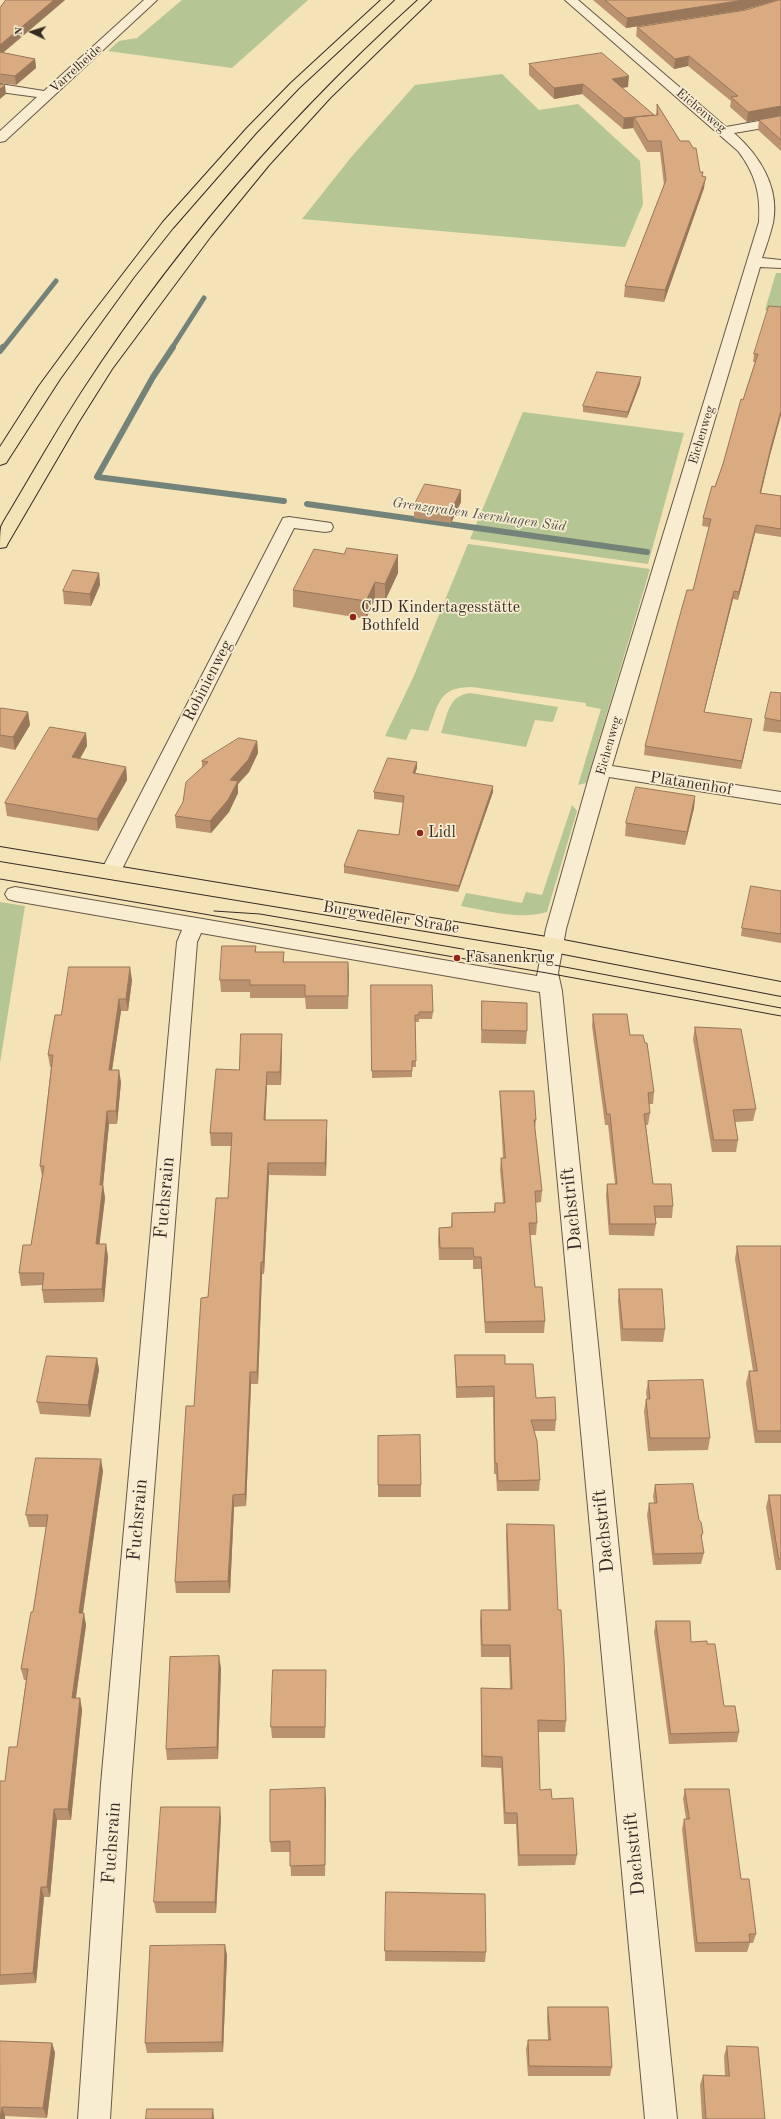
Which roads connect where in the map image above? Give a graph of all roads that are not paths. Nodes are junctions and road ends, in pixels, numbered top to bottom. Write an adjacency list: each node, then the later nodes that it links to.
1 (152, 0): 6 (street, Varrelheide)
2 (388, 0): 12 (main road)
3 (425, 0): 14 (main road)
4 (570, 0): 8 (street, Eichenweg)
5 (0, 88): 6 (street)
6 (47, 95): 9 (street, Varrelheide)
7 (781, 121): 8 (street)
8 (725, 131): 10 (street, Eichenweg)
9 (0, 138)
10 (754, 262): 11 (street); 15 (street, Eichenweg)
11 (781, 264)
12 (0, 460)
13 (325, 527): 18 (street, Robinienweg)
14 (0, 543)
15 (601, 770): 16 (street, Platanenhof); 21 (street, Eichenweg)
16 (781, 798)
17 (0, 854): 18 (main road, Burgwedeler Straße)
18 (111, 871): 21 (main road, Burgwedeler Straße)
19 (15, 894): 20 (street)
20 (195, 924): 22 (street); 24 (street, Fuchsrain)
21 (553, 945): 22 (street, Dachstrift); 23 (main road, Burgwedeler Straße)
22 (550, 986): 25 (street, Dachstrift)
23 (781, 989)
24 (94, 2119)
25 (661, 2119)

